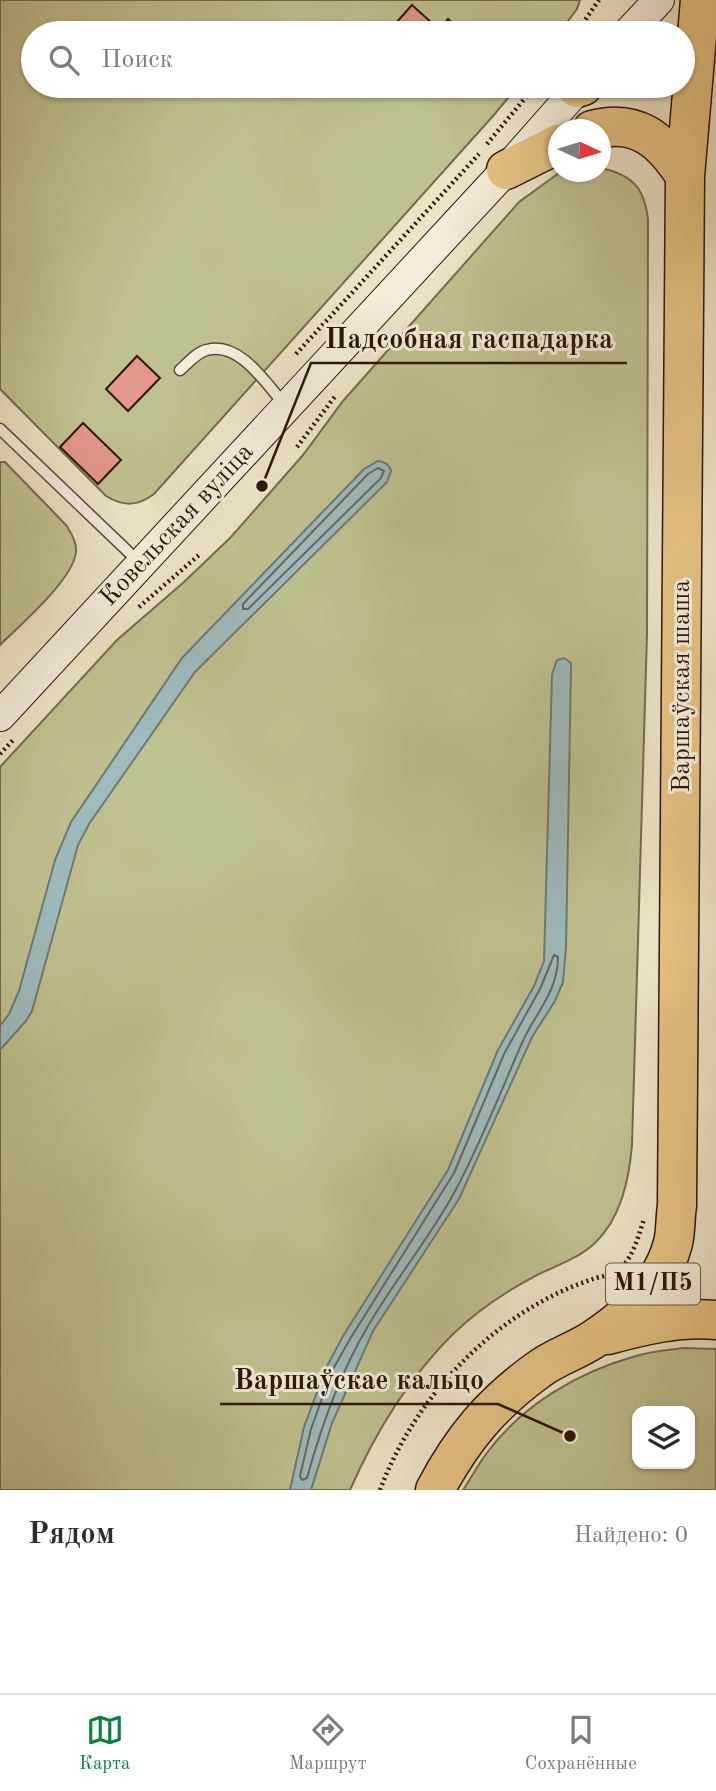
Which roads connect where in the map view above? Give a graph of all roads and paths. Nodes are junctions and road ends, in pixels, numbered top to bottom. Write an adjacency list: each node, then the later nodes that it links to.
1 (599, 0): 4 (path)
2 (659, 0): 5 (main road)
3 (700, 0): 6 (highway, Варшаўская шаша / М1/П5)
4 (584, 21)
5 (639, 21)
6 (698, 78): 13 (highway, Варшаўская шаша / М1/П5)
7 (526, 98): 9 (path)
8 (570, 98): 12 (main road, Ковельская вуліца)
9 (510, 118)
10 (611, 125): 13 (highway)
11 (548, 149): 12 (highway)
12 (506, 170): 15 (main road, Ковельская вуліца)
13 (685, 176): 21 (highway, Варшаўская шаша / М1/П5)
14 (180, 370): 15 (lane)
15 (286, 406): 17 (main road, Ковельская вуліца)
16 (0, 429): 17 (lane)
17 (140, 563): 18 (main road, Ковельская вуліца)
18 (0, 716)
19 (645, 1205): 22 (path)
20 (716, 1320): 21 (highway, Варшаўская шаша / М1/П5)
21 (593, 1340): 23 (highway, Варшаўская шаша / М1/П5)
22 (380, 1490)
23 (436, 1490)

